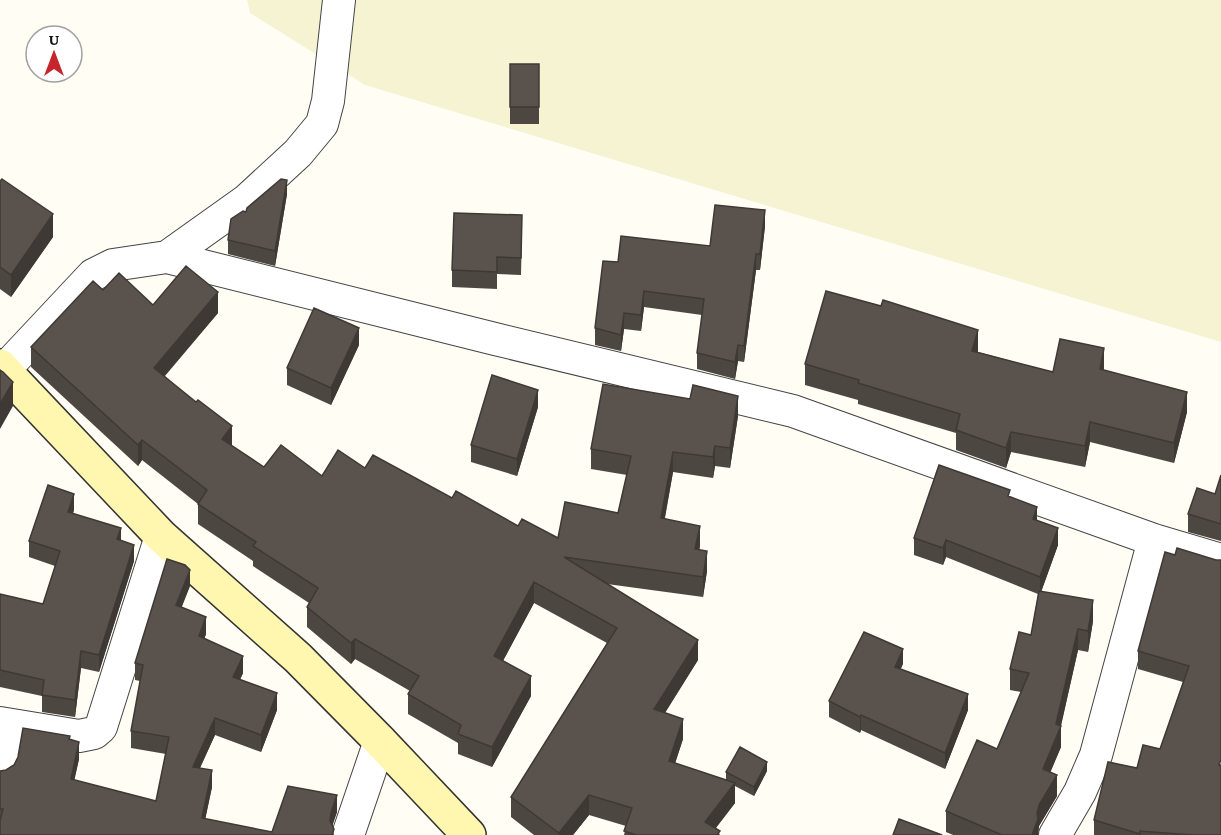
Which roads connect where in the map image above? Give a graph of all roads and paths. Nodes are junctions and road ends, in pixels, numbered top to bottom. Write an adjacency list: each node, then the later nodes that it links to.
1 (339, 0): 2 (street)
2 (167, 257): 3 (street); 5 (street)
3 (2, 368): 4 (street)
4 (161, 536): 7 (street); 8 (street)
5 (1154, 540): 6 (street); 10 (street)
6 (1221, 560)
7 (5, 724): 9 (street)
8 (380, 741): 11 (street); 12 (street)
9 (0, 770)
10 (1061, 834)
11 (348, 835)
12 (469, 835)

